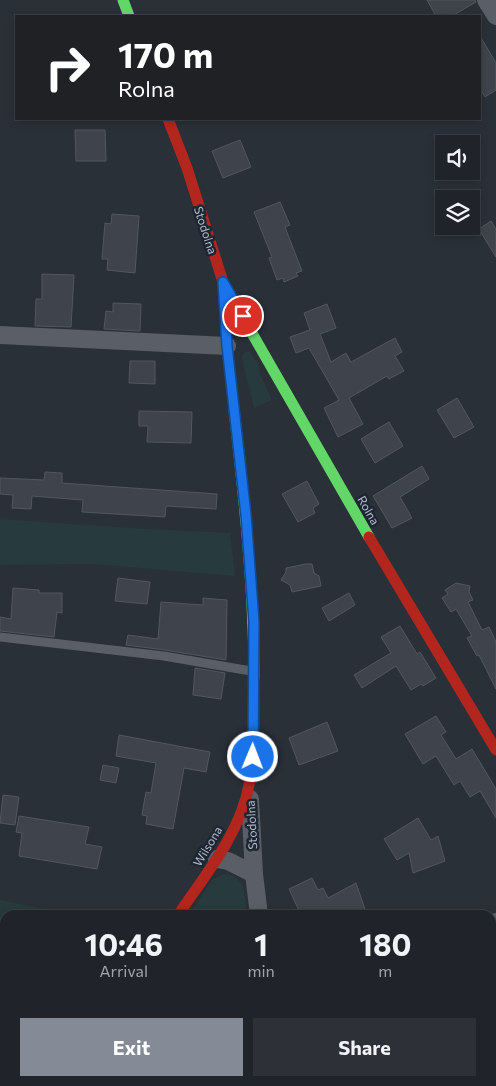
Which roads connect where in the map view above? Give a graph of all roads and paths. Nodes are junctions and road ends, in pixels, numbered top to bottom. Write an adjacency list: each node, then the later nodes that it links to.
1 (123, 0): 3 (street)
2 (486, 0): 4 (street)
3 (129, 15)
4 (496, 16)
5 (168, 120): 6 (street, Stodolna)
6 (223, 282): 8 (street, Stodolna); 11 (street, Rolna)
7 (0, 335): 8 (street)
8 (227, 346): 10 (street, Stodolna)
9 (0, 637): 10 (lane)
10 (254, 671): 12 (street, Stodolna)
11 (496, 750)
12 (249, 786): 13 (street, Wilsona); 14 (street, Stodolna)
13 (217, 859): 14 (street); 15 (street, Wilsona)
14 (254, 874): 16 (street, Stodolna)
15 (181, 910)
16 (258, 910)

